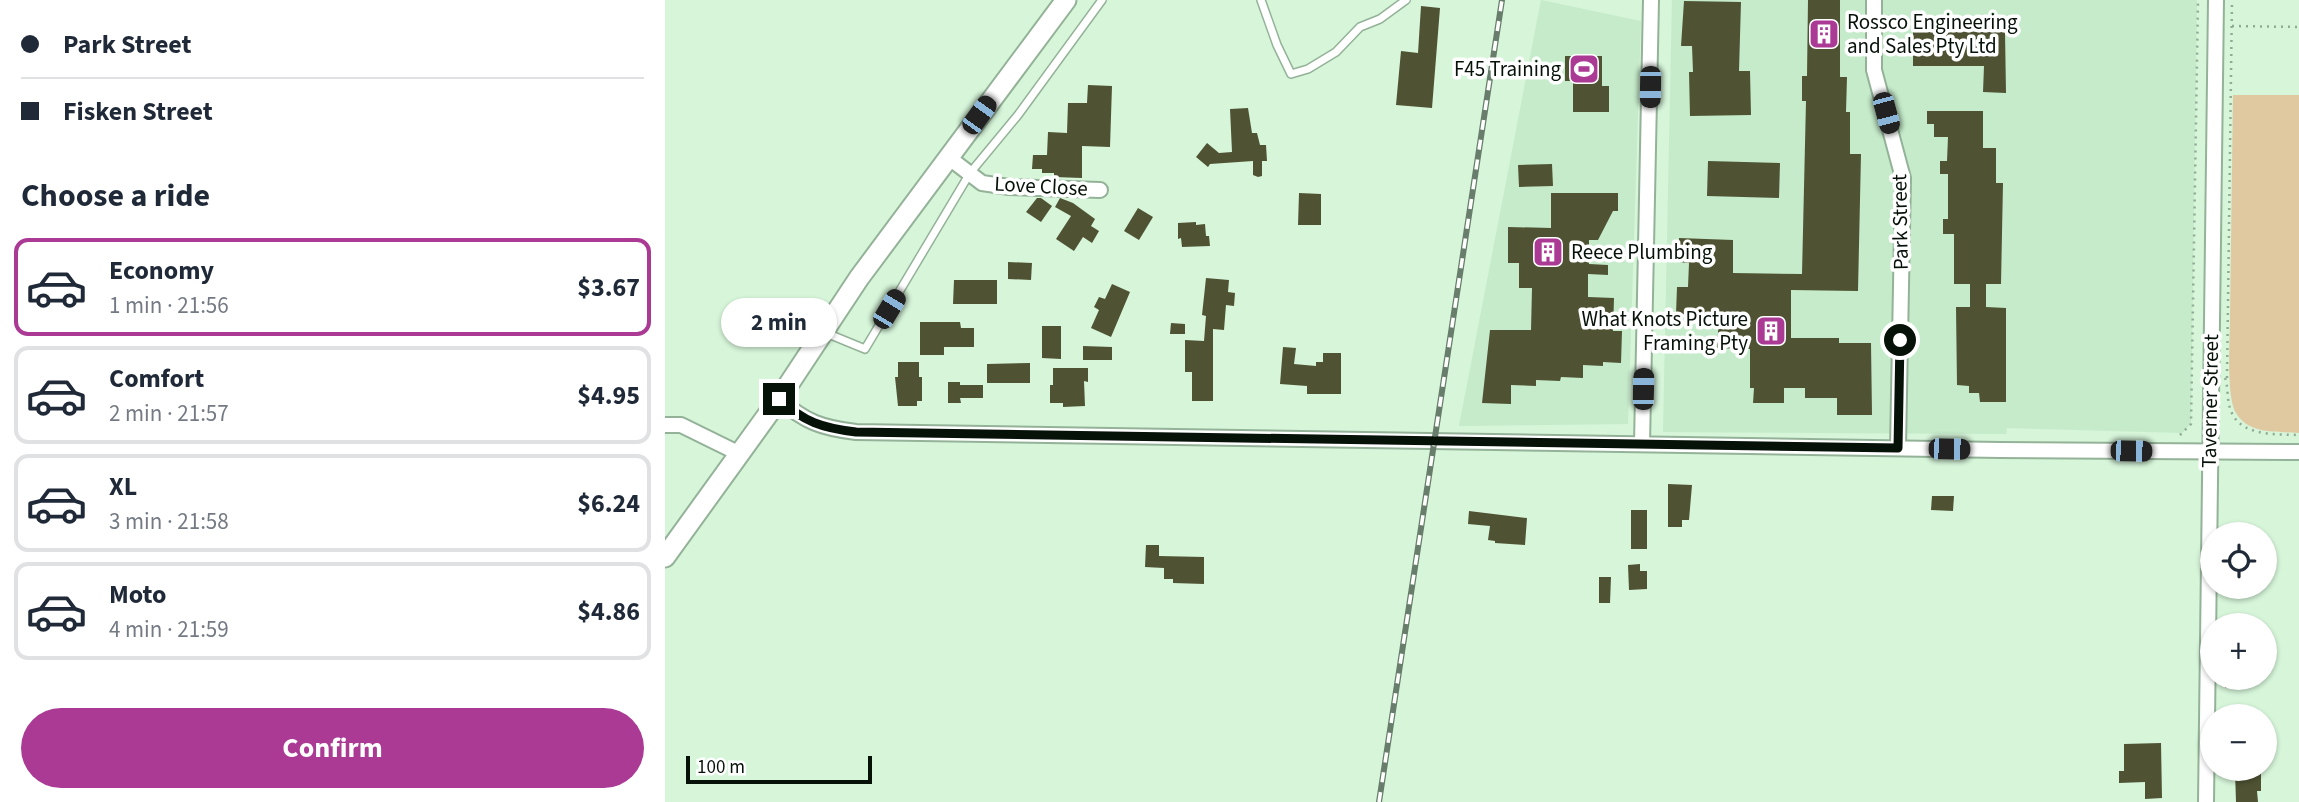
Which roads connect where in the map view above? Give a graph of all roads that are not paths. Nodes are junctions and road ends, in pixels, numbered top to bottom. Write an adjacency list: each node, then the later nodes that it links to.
1 (1066, 0): 8 (main road)
2 (1103, 0): 9 (lane)
3 (1261, 0): 4 (lane)
4 (1406, 0)
5 (1651, 0): 14 (street)
6 (1874, 0): 15 (street, Park Street)
7 (2216, 0): 16 (street, Taverner Street)
8 (949, 157): 9 (street, Love Close); 11 (main road)
9 (970, 173): 10 (street, Love Close); 11 (lane)
10 (1100, 190)
11 (824, 332): 12 (main road)
12 (779, 399): 14 (street); 18 (main road)
13 (665, 425): 18 (street)
14 (1642, 444): 15 (street)
15 (1898, 448): 16 (street)
16 (2209, 451): 17 (street); 20 (street, Taverner Street)
17 (2299, 452)
18 (740, 454): 19 (main road)
19 (665, 557)
20 (2206, 802)

